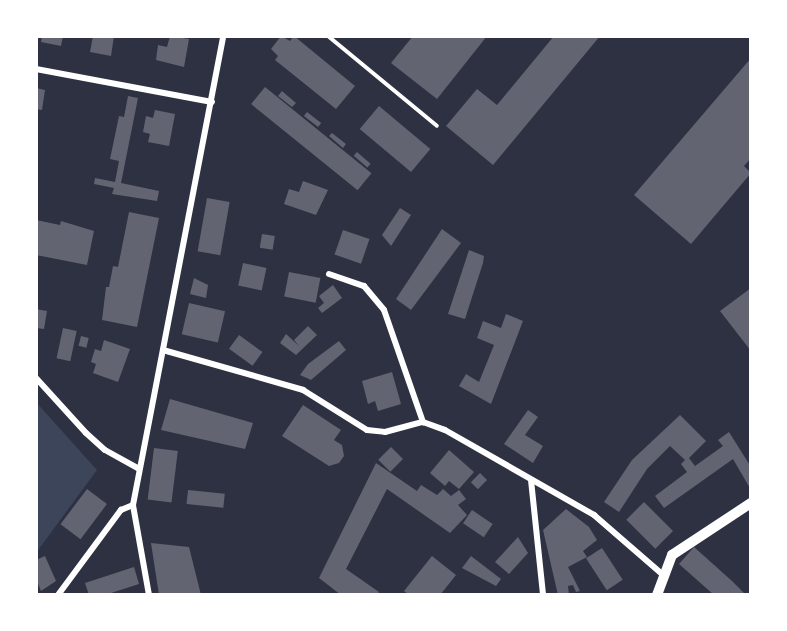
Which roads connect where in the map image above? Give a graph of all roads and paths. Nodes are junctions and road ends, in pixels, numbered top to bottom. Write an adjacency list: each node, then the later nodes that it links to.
1 (223, 36): 4 (street)
2 (328, 36): 5 (lane)
3 (36, 69): 4 (street)
4 (212, 102): 7 (street)
5 (437, 126)
6 (329, 274): 9 (street)
7 (163, 350): 9 (street); 10 (street)
8 (36, 378): 10 (street)
9 (423, 422): 11 (street)
10 (139, 469): 13 (street)
11 (531, 480): 14 (street); 17 (street)
12 (751, 503): 14 (main road)
13 (133, 505): 15 (street); 16 (street)
14 (662, 574): 18 (main road)
15 (58, 595)
16 (149, 595)
17 (543, 595)
18 (657, 595)

